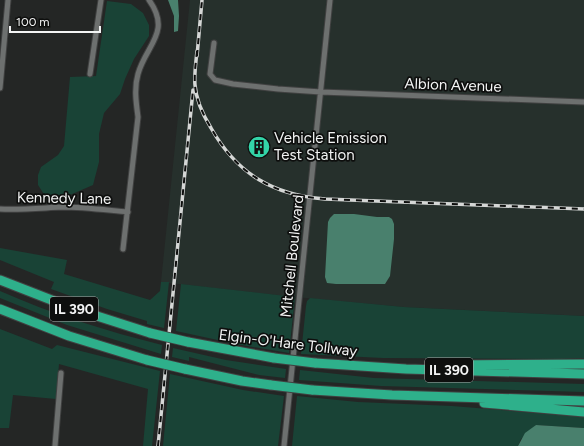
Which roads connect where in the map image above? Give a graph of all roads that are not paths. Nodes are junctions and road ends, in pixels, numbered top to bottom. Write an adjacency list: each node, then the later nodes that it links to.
1 (8, 0): 7 (street)
2 (101, 0): 6 (street)
3 (330, 0): 8 (street, Mitchell Boulevard)
4 (149, 1): 11 (street)
5 (214, 43): 8 (street)
6 (90, 74)
7 (0, 88)
8 (321, 92): 9 (street, Albion Avenue); 23 (street, Mitchell Boulevard)
9 (584, 102)
10 (0, 209): 11 (street, Kennedy Lane)
11 (128, 212): 12 (street)
12 (123, 250)
13 (0, 280): 16 (highway, Elgin-O'Hare Tollway / IL 390, bridge)
14 (0, 309): 19 (highway, IL 390, bridge)
15 (584, 364): 16 (highway)
16 (406, 369): 18 (highway, Elgin-O'Hare Tollway / IL 390)
17 (62, 373): 22 (street)
18 (584, 374)
19 (430, 396): 20 (highway, IL 390); 21 (highway)
20 (584, 401)
21 (584, 412)
22 (55, 446)
23 (284, 446)

